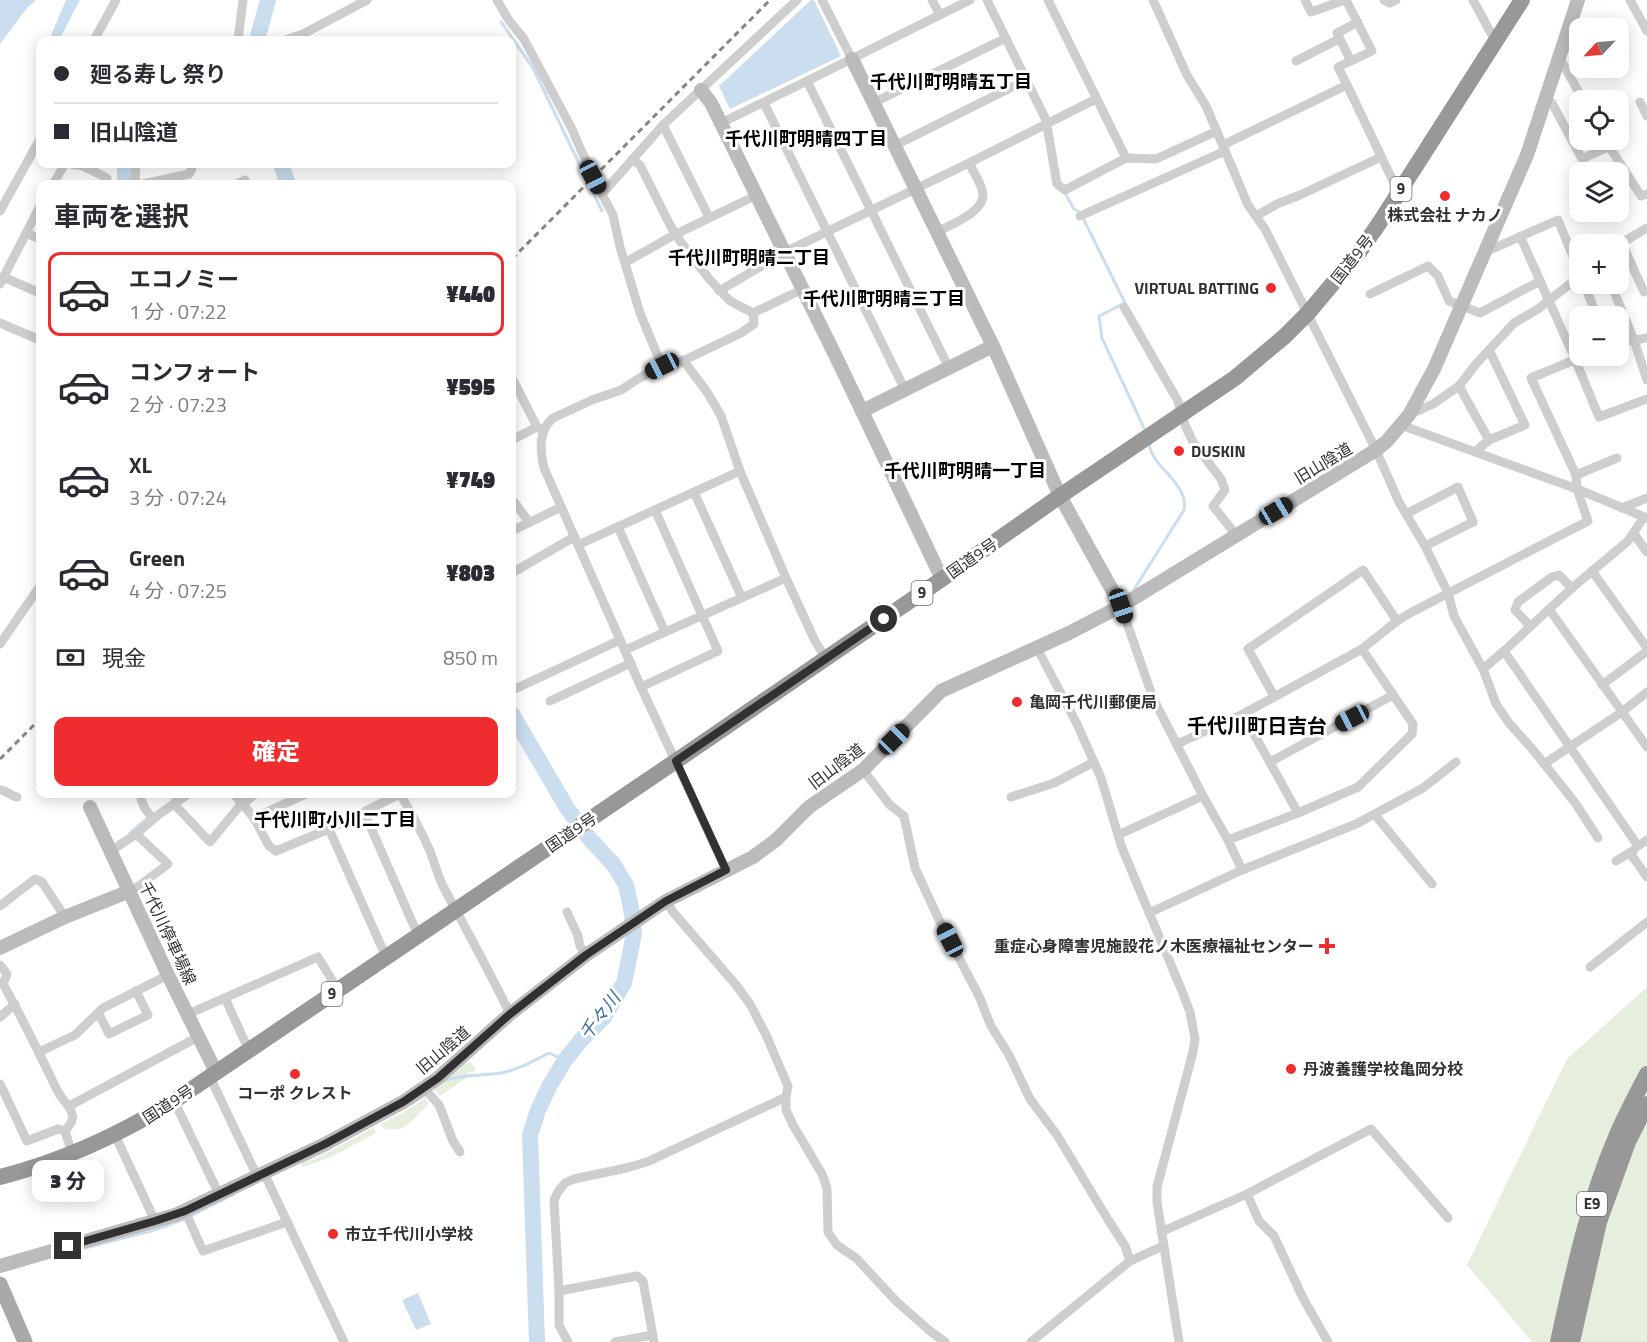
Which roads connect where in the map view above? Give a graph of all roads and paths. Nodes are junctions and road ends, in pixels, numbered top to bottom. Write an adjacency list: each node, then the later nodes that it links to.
1 (116, 0): 23 (street)
2 (243, 0): 24 (street)
3 (367, 0): 25 (street)
4 (497, 0): 65 (street)
5 (797, 0): 36 (street)
6 (822, 0): 30 (street)
7 (932, 0): 20 (street)
8 (970, 0): 20 (street)
9 (987, 0): 26 (street)
10 (1048, 0): 38 (street)
11 (1153, 0): 47 (street, 旧山陰道)
12 (1305, 0): 13 (street)
13 (1346, 0): 21 (street)
14 (1384, 0): 15 (street)
15 (1396, 0)
16 (1473, 0): 28 (street)
17 (1522, 0): 28 (highway, 国道9号 / 9)
18 (1578, 0): 29 (street)
19 (1630, 0): 22 (street)
20 (940, 15): 30 (street)
21 (1358, 22): 27 (street); 32 (street)
22 (1647, 31)
23 (96, 36)
24 (238, 36)
25 (297, 36)
26 (1006, 38): 33 (street); 42 (street)
27 (1339, 39): 31 (street); 32 (street)
28 (1497, 39): 64 (highway, 国道9号 / 9)
29 (1560, 58): 37 (street); 39 (street)
30 (852, 59): 34 (street); 42 (street)
31 (1296, 61)
32 (1350, 61): 35 (street)
33 (1026, 80): 45 (street); 50 (street)
34 (807, 81): 41 (street); 68 (street)
35 (1347, 85): 51 (street); 55 (street)
36 (701, 90): 44 (street); 46 (street)
37 (1578, 90)
38 (1096, 99): 45 (street); 56 (street)
39 (1546, 99): 48 (street); 83 (street)
40 (1640, 102): 43 (street)
41 (764, 103): 44 (street); 75 (street)
42 (873, 103): 50 (street)
43 (1647, 116)
44 (721, 123): 67 (street)
45 (1047, 124): 56 (street); 58 (street)
46 (663, 125): 57 (street); 73 (street)
47 (1216, 131): 51 (street, 旧山陰道); 56 (street)
48 (1569, 135)
49 (36, 146): 69 (street)
50 (894, 146): 63 (street)
51 (1224, 148): 71 (street); 72 (street, 旧山陰道)
52 (1577, 150): 53 (street)
53 (1596, 150)
54 (1611, 150): 66 (street)
55 (1381, 157): 64 (street); 72 (street)
56 (1126, 158)
57 (632, 159): 65 (street); 78 (street)
58 (969, 164): 63 (street); 77 (street)
59 (91, 168): 61 (street)
60 (189, 169): 62 (street)
61 (106, 180)
62 (155, 180)
63 (915, 189): 68 (street); 77 (street)
64 (1402, 189): 100 (highway, 国道9号 / 9)
65 (602, 194): 85 (street)
66 (1647, 194)
67 (757, 195): 73 (street); 84 (street)
68 (871, 210): 75 (street); 113 (street)
69 (0, 211)
70 (36, 214): 76 (street)
71 (1080, 216)
72 (1256, 216): 100 (street, 旧山陰道)
73 (709, 218): 78 (street)
74 (1647, 228): 81 (street)
75 (828, 231): 84 (street); 117 (street)
76 (26, 232): 80 (street); 87 (street)
77 (937, 232): 107 (street)
78 (676, 234): 85 (street); 91 (street)
79 (1520, 236): 82 (street); 83 (street); 88 (street)
80 (36, 237)
81 (1629, 239)
82 (1569, 247)
83 (1486, 248): 97 (street)
84 (785, 252): 90 (street); 91 (street)
85 (626, 262): 111 (street)
86 (1629, 262): 93 (street)
87 (2, 281): 92 (street)
88 (1540, 281): 96 (street); 97 (street)
89 (1569, 283): 96 (street)
90 (803, 289): 99 (street); 119 (street)
91 (719, 291): 99 (street)
92 (36, 292)
93 (1644, 292)
94 (1370, 294): 97 (street)
95 (1615, 294): 105 (street)
96 (1548, 300): 104 (street); 108 (street)
97 (1461, 305): 121 (street)
98 (1124, 307): 120 (street)
99 (753, 313): 109 (street)
100 (1308, 313): 120 (highway, 国道9号 / 9); 125 (street, 旧山陰道)
101 (0, 323): 102 (street)
102 (36, 338)
103 (1647, 338): 105 (street)
104 (1569, 339)
105 (1634, 340): 106 (street); 114 (street)
106 (1629, 341)
107 (993, 346): 113 (street); 132 (street)
108 (1489, 350): 115 (street); 124 (street)
109 (683, 360): 111 (street); 128 (street)
110 (1569, 361): 129 (street)
111 (662, 366): 122 (street)
112 (1582, 366): 118 (street)
113 (950, 368): 117 (street)
114 (1647, 380)
115 (1459, 386): 121 (street); 124 (street)
116 (516, 387): 122 (street)
117 (905, 390): 119 (street)
118 (1647, 399)
119 (862, 411): 151 (street)
120 (1182, 414): 132 (highway, 国道9号 / 9); 144 (street)
121 (1405, 420): 125 (street); 126 (street)
122 (540, 429): 123 (street); 135 (street)
123 (516, 438)
124 (1489, 440): 126 (street)
125 (1376, 450): 138 (street); 144 (street, 旧山陰道)
126 (1475, 452): 130 (street)
127 (1617, 458): 129 (street)
128 (740, 471): 131 (street); 150 (street)
129 (1575, 475): 130 (street)
130 (1577, 489): 136 (street); 154 (street)
131 (694, 492): 137 (street); 155 (street)
132 (1060, 495): 151 (highway, 国道9号 / 9); 156 (street)
133 (1647, 498): 136 (street)
134 (516, 504): 140 (street)
135 (561, 507): 140 (street); 145 (street)
136 (1622, 508): 139 (street)
137 (655, 510): 141 (street); 158 (street)
138 (1406, 514): 146 (street); 146 (street)
139 (1645, 517): 143 (street)
140 (529, 522): 142 (street)
141 (618, 527): 145 (street); 161 (street)
142 (516, 529)
143 (1634, 534): 147 (street); 149 (street)
144 (1236, 535): 156 (street, 旧山陰道)
145 (576, 541): 148 (street); 162 (street)
146 (1425, 546): 154 (street)
147 (1647, 552)
148 (516, 571)
149 (1592, 571): 152 (street); 166 (street)
150 (786, 578): 155 (street); 169 (street)
151 (942, 579): 169 (highway, 国道9号 / 9)
152 (1572, 588): 157 (street); 160 (street)
153 (36, 592): 163 (street)
154 (1448, 593): 159 (street); 171 (street)
155 (742, 598): 158 (street)
156 (1121, 606): 164 (street, 旧山陰道); 181 (street)
157 (1549, 609): 160 (street); 172 (street)
158 (702, 615): 161 (street); 173 (street)
159 (1397, 621): 165 (street); 177 (street)
160 (1530, 626): 168 (street)
161 (665, 632): 167 (street)
162 (620, 640): 167 (street); 174 (street)
163 (0, 644)
164 (1037, 648): 185 (street); 189 (street, 旧山陰道)
165 (1362, 648): 176 (street); 177 (street)
166 (1647, 649): 172 (street)
167 (625, 650): 170 (street)
168 (1504, 651): 171 (street); 182 (street)
169 (826, 658): 184 (highway, 国道9号 / 9)
170 (631, 663): 173 (street); 178 (street)
171 (1483, 669): 188 (street)
172 (1602, 685): 179 (street)
173 (641, 687): 184 (street)
174 (516, 689)
175 (1647, 692): 179 (street)
176 (1393, 695): 186 (street); 205 (street)
177 (1274, 696): 180 (street)
178 (550, 701)
179 (1622, 712): 182 (street); 183 (street)
180 (1243, 714): 181 (street); 186 (street)
181 (1177, 744): 191 (street)
182 (1571, 747): 188 (street); 215 (street)
183 (1647, 747)
184 (676, 761): 218 (street); 225 (highway, 国道9号 / 9)
185 (1094, 762): 193 (street); 211 (street)
186 (1270, 762): 205 (street)
187 (1456, 762): 206 (street)
188 (1544, 764): 212 (street)
189 (862, 770): 218 (street, 旧山陰道); 270 (street)
190 (0, 790): 192 (street)
191 (1203, 796): 211 (street); 213 (street)
192 (17, 797)
193 (1011, 797)
194 (140, 798): 208 (street)
195 (182, 798): 202 (street)
196 (238, 798): 201 (street)
197 (250, 798): 201 (street)
198 (297, 798): 207 (street)
199 (392, 798): 204 (street)
200 (402, 798): 225 (street)
201 (243, 803): 202 (street); 207 (street)
202 (174, 804): 208 (street)
203 (90, 807): 216 (street, 千代川停車場線)
204 (364, 812): 209 (street); 230 (street)
205 (1298, 813): 213 (street)
206 (1375, 814): 219 (street); 221 (street)
207 (254, 818): 209 (street)
208 (153, 819): 210 (street)
209 (329, 829): 233 (street)
210 (136, 834): 216 (street); 222 (street)
211 (1118, 835): 227 (street)
212 (1598, 838)
213 (1228, 840): 219 (street)
214 (1647, 840): 215 (street)
215 (1634, 849): 217 (street); 220 (street)
216 (111, 850): 222 (street, 千代川停車場線)
217 (1616, 861)
218 (726, 870): 223 (street, 旧山陰道)
219 (1242, 870): 227 (street)
220 (1647, 877)
221 (1432, 884)
222 (130, 891): 228 (street); 236 (street, 千代川停車場線)
223 (666, 901): 232 (street, 旧山陰道); 252 (street)
224 (0, 906): 228 (street)
225 (456, 910): 230 (highway, 国道9号 / 9); 243 (street)
226 (567, 912): 232 (street)
227 (1149, 913): 268 (street)
228 (65, 917): 231 (street)
229 (1647, 922): 235 (street)
230 (420, 934): 233 (highway, 国道9号 / 9)
231 (0, 948)
232 (586, 955): 243 (street, 旧山陰道)
233 (386, 957): 237 (highway, 国道9号 / 9)
234 (0, 965): 240 (street)
235 (1590, 968)
236 (168, 975): 238 (street); 242 (street, 千代川停車場線)
237 (338, 990): 239 (street); 246 (highway, 国道9号 / 9)
238 (136, 991): 241 (street); 241 (street)
239 (225, 998): 242 (street); 246 (street)
240 (15, 1004): 244 (street); 247 (street)
241 (97, 1014): 247 (street)
242 (188, 1014): 245 (street, 千代川停車場線)
243 (510, 1014): 251 (street, 旧山陰道)
244 (0, 1017)
245 (198, 1037): 249 (street, 千代川停車場線); 255 (street)
246 (251, 1049): 249 (highway, 国道9号 / 9)
247 (39, 1052): 255 (street)
248 (1647, 1074): 283 (highway, E9)
249 (213, 1075): 253 (highway, 国道9号 / 9); 260 (street)
250 (0, 1084): 256 (street)
251 (424, 1088): 258 (street); 260 (street, 旧山陰道)
252 (786, 1098): 273 (street); 279 (street)
253 (174, 1101): 257 (highway, 国道9号 / 9); 262 (street)
254 (1647, 1104): 284 (highway, E9)
255 (69, 1106): 256 (street)
256 (65, 1131): 259 (street)
257 (115, 1135): 259 (highway, 国道9号 / 9); 266 (street)
258 (460, 1152)
259 (72, 1154): 261 (highway, 国道9号 / 9)
260 (263, 1176): 262 (street, 旧山陰道); 267 (street)
261 (0, 1177)
262 (219, 1194): 264 (street, 旧山陰道)
263 (1247, 1194): 265 (street); 268 (street); 282 (street)
264 (187, 1216): 266 (street, 旧山陰道); 267 (street)
265 (1449, 1218)
266 (155, 1221): 271 (street, 旧山陰道)
267 (288, 1222): 276 (street)
268 (1161, 1232): 269 (street)
269 (1163, 1246): 270 (street); 281 (street)
270 (1130, 1261): 280 (street)
271 (0, 1266)
272 (0, 1284): 275 (main road)
273 (559, 1291): 274 (street); 277 (street)
274 (653, 1339): 278 (street)
275 (25, 1342)
276 (344, 1342)
277 (568, 1342)
278 (615, 1342)
279 (945, 1342)
280 (1031, 1342)
281 (1179, 1342)
282 (1328, 1342)
283 (1558, 1342)
284 (1572, 1342)

